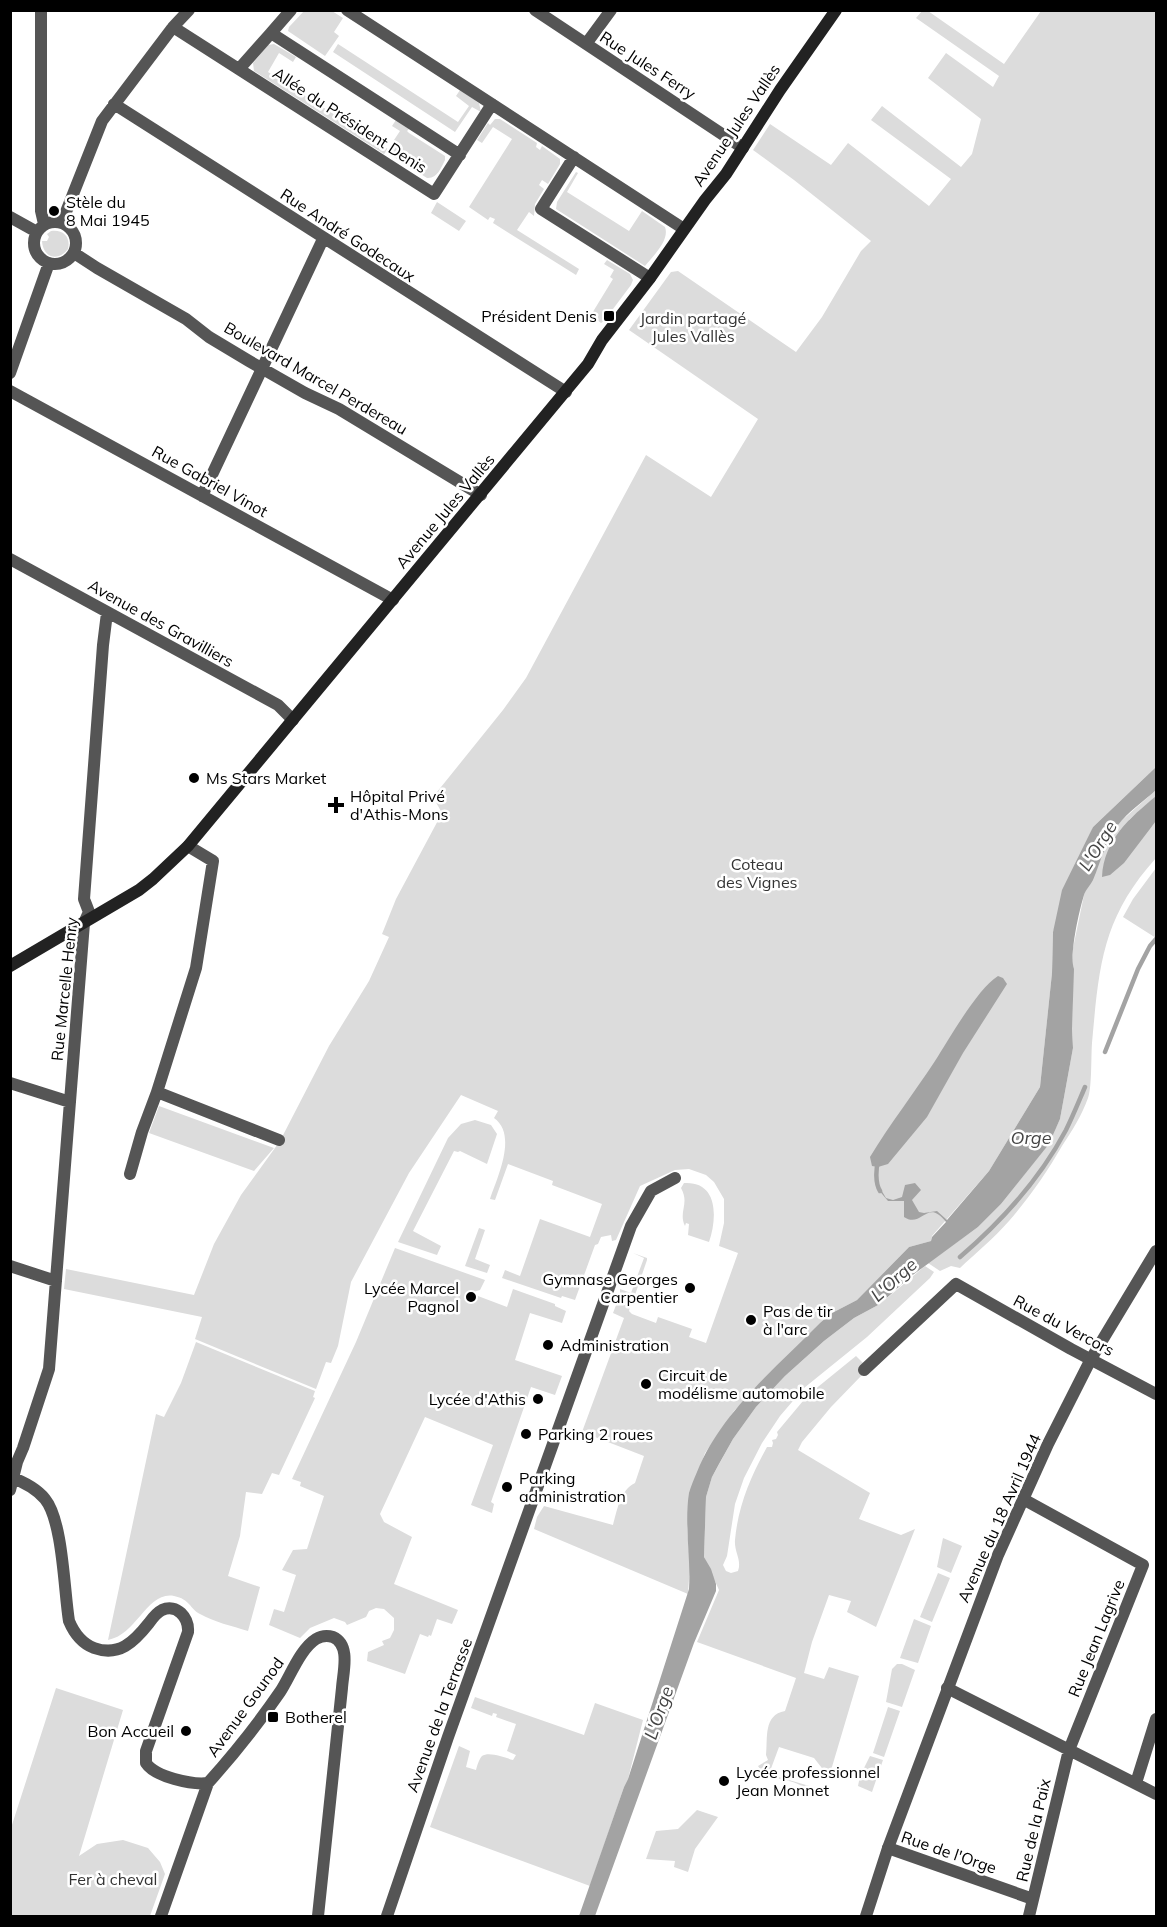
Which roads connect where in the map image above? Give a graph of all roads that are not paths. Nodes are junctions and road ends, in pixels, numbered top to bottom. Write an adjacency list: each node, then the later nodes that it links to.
1 (41, 10): 19 (street)
2 (189, 10): 8 (street)
3 (291, 10): 9 (street)
4 (347, 10): 13 (street)
5 (535, 10): 10 (street, Rue Jules Ferry)
6 (611, 10): 10 (street)
7 (836, 10): 14 (main road, Avenue Jules Vallès)
8 (173, 27): 11 (street, Allée du Président Denis); 12 (street)
9 (271, 33): 11 (street); 15 (street, Allée du Président Denis)
10 (586, 44): 14 (street, Rue Jules Ferry)
11 (239, 69): 15 (street, Allée du Président Denis)
12 (114, 104): 18 (street); 21 (street, Rue André Godecaux)
13 (492, 104): 15 (street, Allée du Président Denis); 16 (street)
14 (743, 148): 20 (main road, Avenue Jules Vallès)
15 (460, 155)
16 (574, 157): 20 (street); 24 (street)
17 (10, 217): 19 (street)
18 (62, 222): 19 (street); 22 (street)
19 (40, 228): 23 (street)
20 (684, 229): 24 (main road, Avenue Jules Vallès)
21 (323, 239): 25 (street); 28 (street, Rue André Godecaux)
22 (74, 253): 23 (street); 25 (street, Boulevard Marcel Perdereau)
23 (49, 263): 26 (street)
24 (650, 278): 28 (main road, Avenue Jules Vallès)
25 (262, 368): 29 (street, Boulevard Marcel Perdereau); 30 (street)
26 (10, 373)
27 (10, 391): 30 (street, Rue Gabriel Vinot)
28 (566, 392): 29 (main road, Avenue Jules Vallès)
29 (481, 495): 32 (main road, Avenue Jules Vallès)
30 (202, 496): 32 (street, Rue Gabriel Vinot)
31 (10, 559): 33 (street, Avenue des Gravilliers)
32 (393, 600): 34 (main road, Avenue Jules Vallès)
33 (108, 613): 34 (street, Avenue des Gravilliers); 36 (street, Rue Marcelle Henry)
34 (293, 720): 35 (main road, Avenue Jules Vallès)
35 (188, 846): 36 (main road, Avenue Jules Vallès); 39 (street)
36 (84, 922): 37 (main road, Avenue Jules Vallès); 40 (street, Rue Marcelle Henry)
37 (10, 966)
38 (10, 1083): 40 (street)
39 (157, 1092): 41 (street); 42 (street)
40 (70, 1102): 46 (street, Rue Marcelle Henry)
41 (279, 1140)
42 (130, 1174)
43 (675, 1178): 62 (street, Avenue de la Terrasse)
44 (1156, 1251): 47 (street, Avenue du 18 Avril 1944)
45 (10, 1266): 46 (street)
46 (56, 1281): 50 (street, Rue Marcelle Henry)
47 (1091, 1359): 48 (street, Rue du Vercors); 49 (street, Rue du Vercors); 51 (street, Avenue du 18 Avril 1944)
48 (864, 1370)
49 (1156, 1394)
50 (12, 1482): 55 (street, Avenue Gounod)
51 (1023, 1499): 52 (street, Avenue du 18 Avril 1944); 54 (street, Rue Jean Lagrive)
52 (947, 1688): 54 (street); 58 (street, Avenue du 18 Avril 1944)
53 (1156, 1719): 56 (street)
54 (1069, 1750): 56 (street); 59 (street, Rue de la Paix)
55 (208, 1783): 60 (street); 61 (street, Avenue Gounod)
56 (1136, 1784): 57 (street)
57 (1156, 1794)
58 (888, 1848): 59 (street, Rue de l'Orge); 63 (street, Avenue du 18 Avril 1944)
59 (1033, 1899): 64 (street, Rue de la Paix)
60 (161, 1917)
61 (318, 1917)
62 (387, 1917)
63 (866, 1917)
64 (1029, 1917)

